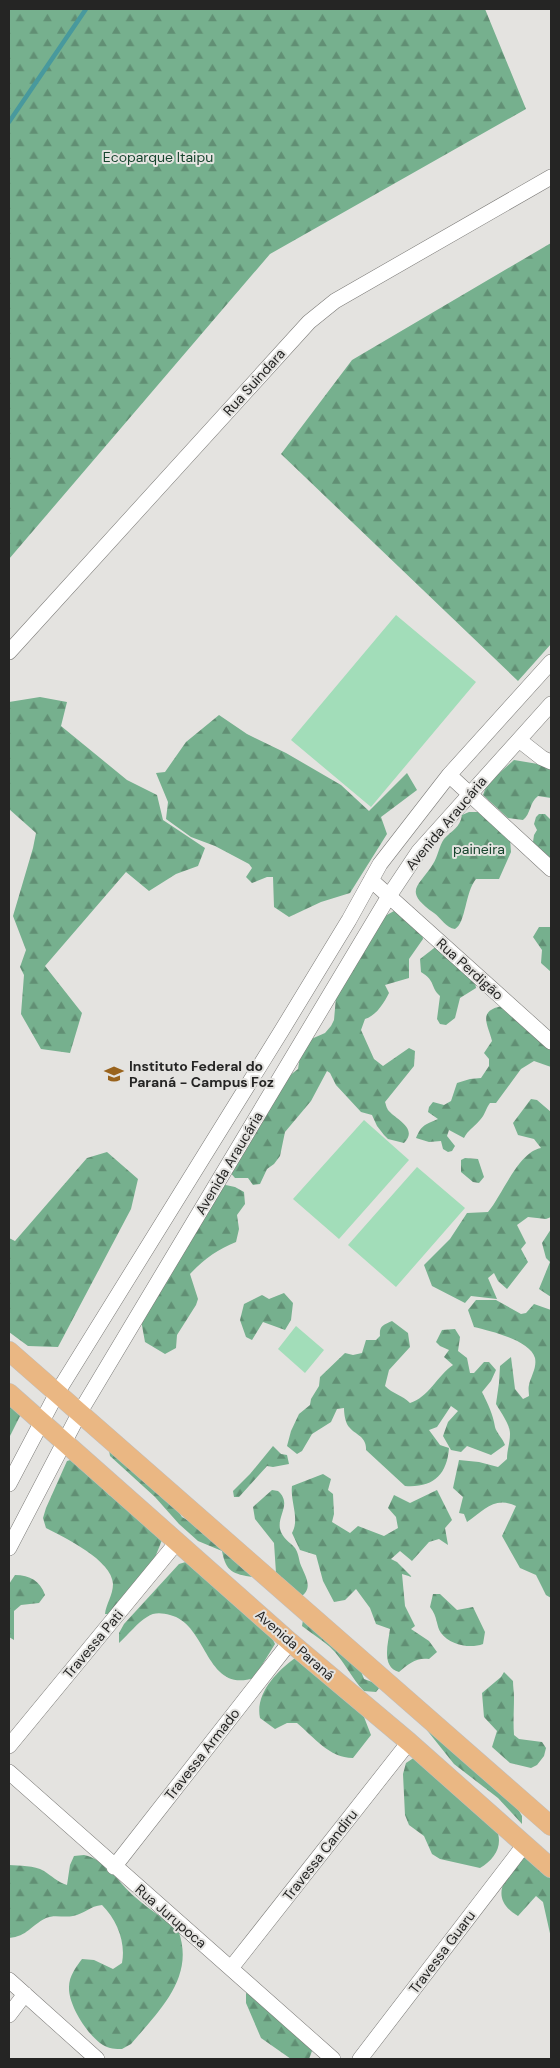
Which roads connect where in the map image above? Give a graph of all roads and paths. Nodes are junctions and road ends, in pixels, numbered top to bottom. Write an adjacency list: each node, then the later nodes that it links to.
1 (551, 177): 2 (street, Rua Suindara)
2 (9, 652)
3 (551, 662): 7 (street, Avenida Araucária)
4 (551, 704): 5 (street, Avenida Araucária)
5 (519, 740): 6 (street); 8 (street, Avenida Araucária)
6 (551, 762)
7 (449, 775): 8 (street); 10 (street, Avenida Araucária)
8 (470, 793): 9 (street); 11 (street, Avenida Araucária)
9 (551, 869)
10 (371, 880): 11 (street, Rua Perdigão); 15 (street, Avenida Araucária)
11 (389, 896): 12 (street, Rua Perdigão); 16 (street, Avenida Araucária)
12 (551, 1042)
13 (9, 1351): 15 (main road)
14 (9, 1393): 17 (main road, Avenida Paraná)
15 (57, 1393): 16 (main road); 17 (street, Avenida Araucária)
16 (80, 1412): 18 (street, Avenida Araucária); 26 (main road)
17 (40, 1420): 18 (main road, Avenida Paraná); 19 (street, Avenida Araucária)
18 (64, 1440): 20 (main road, Avenida Paraná); 21 (street, Avenida Araucária)
19 (9, 1484)
20 (177, 1542): 22 (main road, Avenida Paraná); 24 (street, Travessa Pati)
21 (9, 1548)
22 (290, 1642): 23 (main road, Avenida Paraná); 28 (street, Travessa Armado)
23 (409, 1742): 27 (main road, Avenida Paraná); 30 (street, Travessa Candiru)
24 (9, 1746)
25 (9, 1772): 28 (street, Rua Jurupoca)
26 (551, 1826)
27 (525, 1844): 29 (main road, Avenida Paraná); 36 (street, Travessa Guaru)
28 (114, 1867): 30 (street, Rua Jurupoca)
29 (551, 1868)
30 (231, 1968): 35 (street, Rua Jurupoca)
31 (9, 1980): 32 (street)
32 (25, 1994): 33 (street); 34 (street)
33 (9, 2015)
34 (97, 2059)
35 (333, 2059)
36 (360, 2059)

